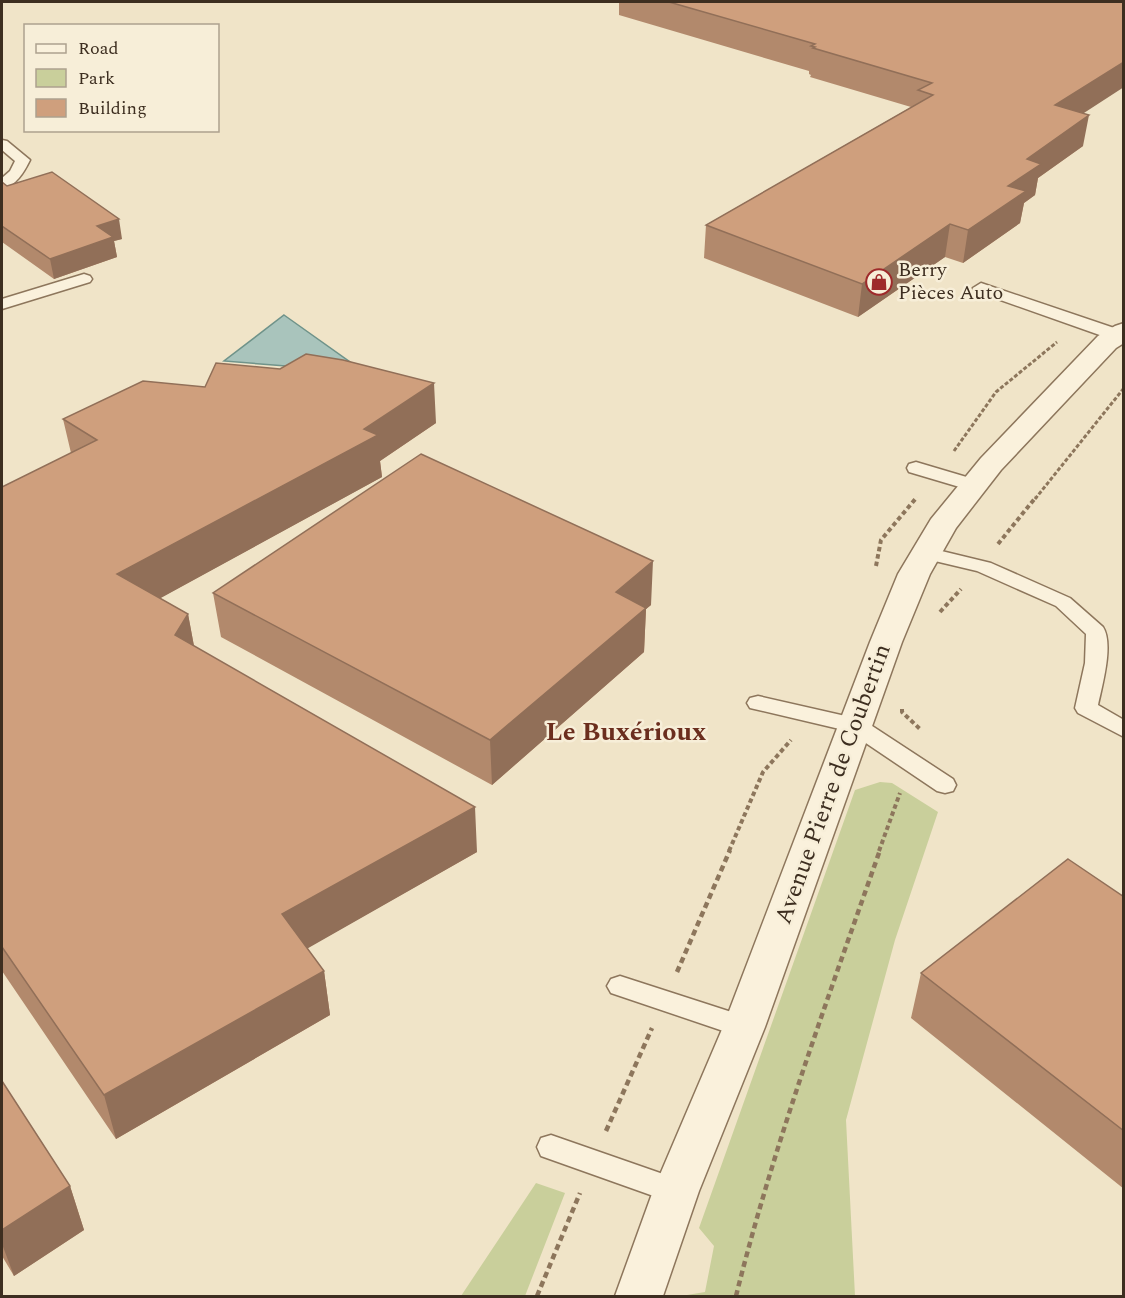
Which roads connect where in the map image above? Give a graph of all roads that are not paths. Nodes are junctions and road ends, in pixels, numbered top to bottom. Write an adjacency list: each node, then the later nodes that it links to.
1 (2, 144): 2 (lane)
2 (2, 185)
3 (84, 279): 5 (lane)
4 (981, 288): 6 (lane)
5 (2, 304)
6 (1109, 330): 8 (street, Avenue Pierre de Coubertin)
7 (916, 468): 8 (lane)
8 (973, 485): 9 (street, Avenue Pierre de Coubertin)
9 (925, 552): 11 (street, Avenue Pierre de Coubertin); 12 (lane)
10 (758, 703): 11 (lane)
11 (855, 725): 13 (lane); 15 (street, Avenue Pierre de Coubertin)
12 (1124, 730)
13 (945, 785)
14 (620, 986): 15 (lane)
15 (744, 1027): 17 (street, Avenue Pierre de Coubertin)
16 (551, 1147): 17 (lane)
17 (676, 1191): 18 (street, Avenue Pierre de Coubertin)
18 (639, 1296)

